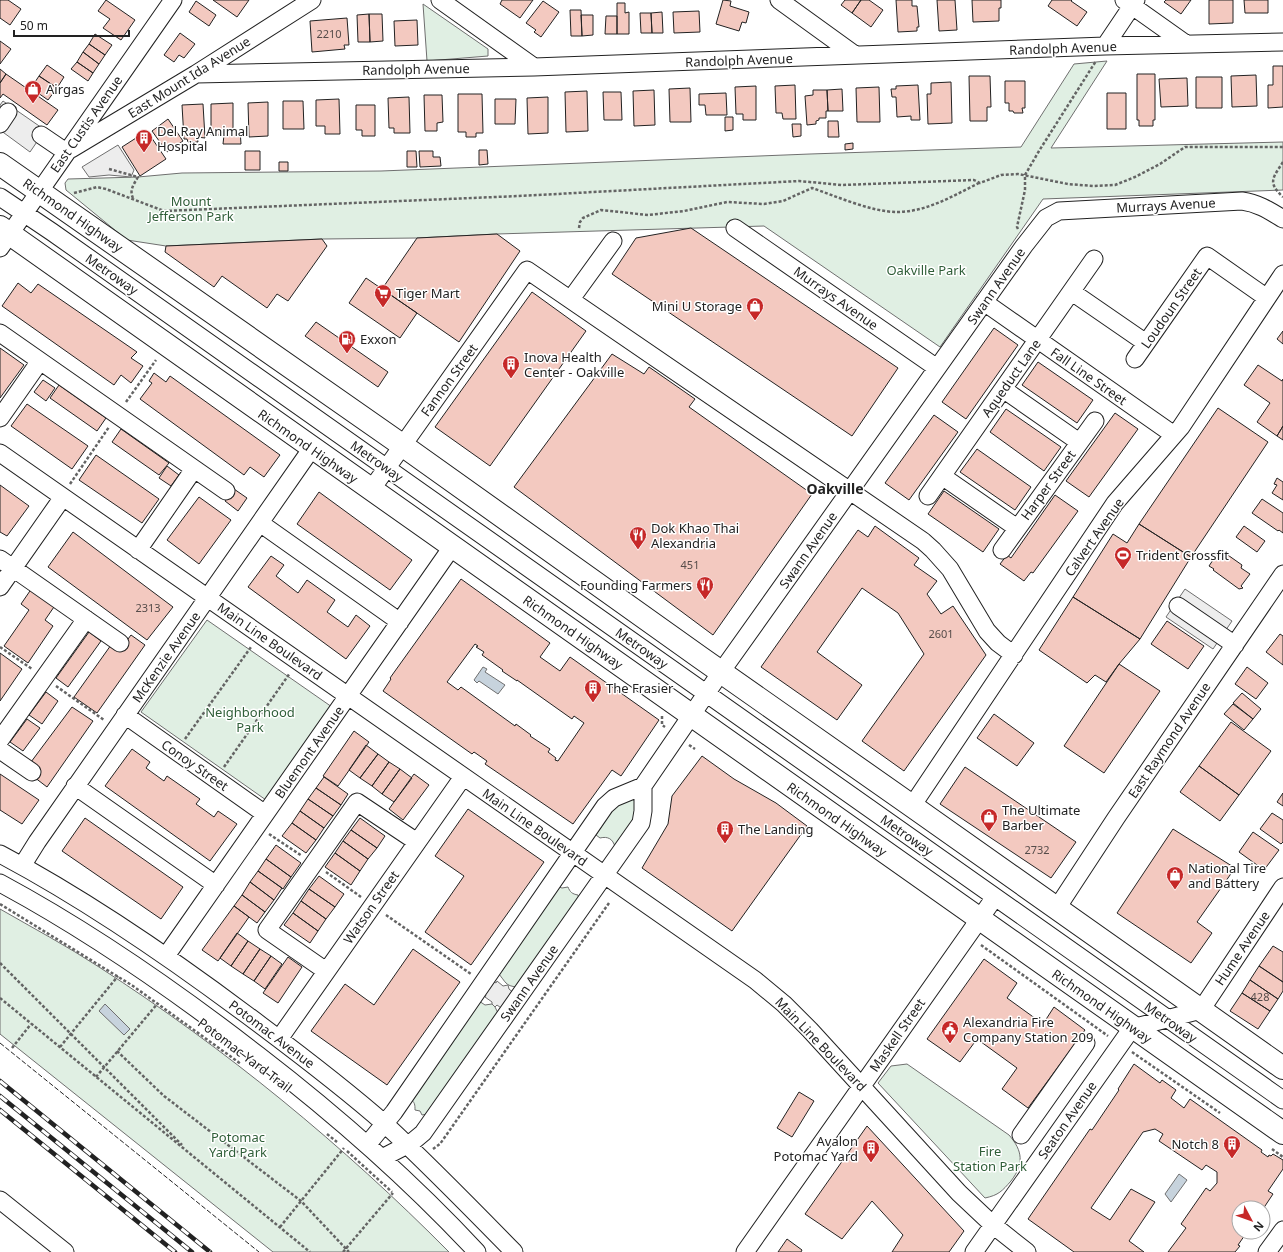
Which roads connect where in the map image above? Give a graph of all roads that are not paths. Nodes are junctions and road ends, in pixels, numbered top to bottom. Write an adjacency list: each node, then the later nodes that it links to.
1 (173, 0): 13 (street, East Custis Avenue)
2 (312, 0): 11 (street, East Mount Ida Avenue)
3 (440, 0): 10 (street)
4 (778, 0): 9 (street)
5 (1131, 2): 7 (street); 8 (street)
6 (1283, 42): 7 (street, Randolph Avenue)
7 (1186, 44): 8 (street, Randolph Avenue)
8 (1105, 46): 9 (street, Randolph Avenue)
9 (855, 55): 10 (street, Randolph Avenue)
10 (534, 67): 11 (street, Randolph Avenue)
11 (196, 74): 13 (street, East Mount Ida Avenue)
12 (41, 135): 13 (street)
13 (66, 152): 15 (street, East Custis Avenue)
14 (0, 164): 15 (highway, Richmond Highway)
15 (39, 192): 17 (street, East Custis Avenue); 40 (highway, Richmond Highway)
16 (0, 197): 17 (street, Metroway)
17 (24, 213): 21 (street, East Custis Avenue); 43 (street, Metroway)
18 (1046, 218): 19 (street, Murrays Avenue); 28 (street, Swann Avenue)
19 (1283, 219)
20 (735, 228): 34 (street, Murrays Avenue)
21 (3, 237): 41 (highway, Richmond Highway)
22 (613, 241): 27 (street)
23 (1094, 260): 25 (street, Aqueduct Lane)
24 (1283, 274): 26 (street, Calvert Avenue)
25 (1072, 292): 30 (street, Aqueduct Lane); 31 (street)
26 (1267, 298): 31 (street, Loudoun Street); 38 (street, Calvert Avenue)
27 (571, 299): 40 (street, Fannon Street); 48 (street)
28 (984, 302): 30 (street, Fall Line Street); 34 (street, Swann Avenue)
29 (0, 333): 33 (street)
30 (1038, 340): 35 (street, Aqueduct Lane); 38 (street, Fall Line Street)
31 (1146, 343): 32 (street, Loudoun Street)
32 (1135, 359)
33 (40, 361): 36 (street); 44 (street)
34 (937, 368): 48 (street, Swann Avenue)
35 (1003, 389): 39 (street); 45 (street, Aqueduct Lane)
36 (0, 418)
37 (1094, 421): 39 (street, Harper Street)
38 (1174, 435): 65 (street, Calvert Avenue)
39 (1079, 442): 52 (street, Harper Street)
40 (402, 445): 43 (street, Fannon Street); 66 (highway, Richmond Highway)
41 (312, 448): 46 (highway, Richmond Highway); 51 (street, McKenzie Avenue)
42 (0, 453): 50 (street, Main Line Boulevard)
43 (386, 468): 46 (street, Fannon Street); 67 (street, Metroway)
44 (194, 469): 47 (street); 54 (street)
45 (942, 476): 49 (street, Aqueduct Lane); 52 (street)
46 (371, 490): 53 (highway, Richmond Highway)
47 (226, 491)
48 (850, 491): 65 (street); 66 (street, Swann Avenue)
49 (928, 496)
50 (63, 497): 54 (street, Main Line Boulevard); 56 (street)
51 (260, 523): 59 (street, McKenzie Avenue); 62 (street)
52 (1017, 528): 55 (street, Harper Street)
53 (452, 547): 62 (street, Bluemont Avenue); 70 (highway, Richmond Highway)
54 (138, 550): 59 (street, Main Line Boulevard)
55 (1002, 550)
56 (6, 564): 58 (street); 61 (street)
57 (1283, 574): 64 (street, East Raymond Avenue)
58 (0, 586)
59 (208, 597): 68 (street, Main Line Boulevard); 69 (street, McKenzie Avenue)
60 (1178, 606): 64 (street)
61 (86, 619): 63 (street); 71 (street)
62 (400, 622): 68 (street, Bluemont Avenue)
63 (120, 643)
64 (1235, 645): 88 (street, East Raymond Avenue)
65 (1014, 655): 77 (street, Calvert Avenue)
66 (721, 672): 67 (street, Swann Avenue); 77 (highway, Richmond Highway)
67 (707, 693): 70 (street, Swann Avenue); 87 (street, Metroway)
68 (348, 696): 74 (street, Main Line Boulevard); 78 (street, Bluemont Avenue)
69 (125, 715): 75 (street, McKenzie Avenue); 78 (street, Conoy Street)
70 (691, 716): 76 (street, Swann Avenue); 89 (highway, Richmond Highway)
71 (0, 740)
72 (0, 750): 73 (street)
73 (32, 772)
74 (463, 777): 79 (street, Watson Street); 81 (street, Main Line Boulevard)
75 (75, 786): 82 (street, McKenzie Avenue); 85 (street)
76 (643, 786): 81 (street); 83 (street, Swann Avenue)
77 (912, 806): 88 (highway, Richmond Highway)
78 (265, 814): 85 (street, Bluemont Avenue)
79 (417, 842): 91 (street, Watson Street); 91 (street)
80 (0, 854): 82 (street, Potomac Avenue)
81 (573, 854): 83 (street, Main Line Boulevard); 100 (street)
82 (22, 866): 90 (street, Potomac Avenue)
83 (604, 875): 98 (street, Main Line Boulevard); 104 (street, Swann Avenue)
84 (0, 883): 103 (street, Potomac Avenue)
85 (216, 885): 90 (street, Bluemont Avenue)
86 (1283, 887): 92 (street, Hume Avenue)
87 (995, 897): 89 (street, Maskell Street); 93 (street, Metroway)
88 (1057, 908): 92 (highway, Richmond Highway)
89 (979, 920): 94 (highway, Richmond Highway); 98 (street, Maskell Street)
90 (166, 956): 95 (street, Potomac Avenue)
91 (326, 971): 95 (street, Watson Street)
92 (1201, 1010): 93 (street); 97 (highway, Richmond Highway)
93 (1166, 1019): 94 (street); 99 (street, Metroway)
94 (1132, 1028): 101 (highway, Richmond Highway); 107 (street, Seaton Avenue)
95 (279, 1038): 100 (street, Potomac Avenue)
96 (1086, 1043): 102 (street)
97 (1283, 1068)
98 (861, 1086): 107 (street, Main Line Boulevard); 112 (street, Maskell Street)
99 (1283, 1100)
100 (385, 1124): 103 (street); 104 (street, Potomac Avenue)
101 (1283, 1133)
102 (1021, 1135)
103 (367, 1145): 105 (street, Potomac Avenue)
104 (406, 1145): 105 (street, Swann Avenue); 111 (street, Potomac Avenue)
105 (382, 1158): 110 (street, Potomac Avenue)
106 (0, 1200): 109 (street)
107 (993, 1225): 113 (street, Seaton Avenue); 114 (street, Main Line Boulevard)
108 (1283, 1230): 115 (street)
109 (65, 1252)
110 (477, 1252)
111 (514, 1252)
112 (745, 1252)
113 (974, 1252)
114 (1026, 1252)
115 (1267, 1252)

